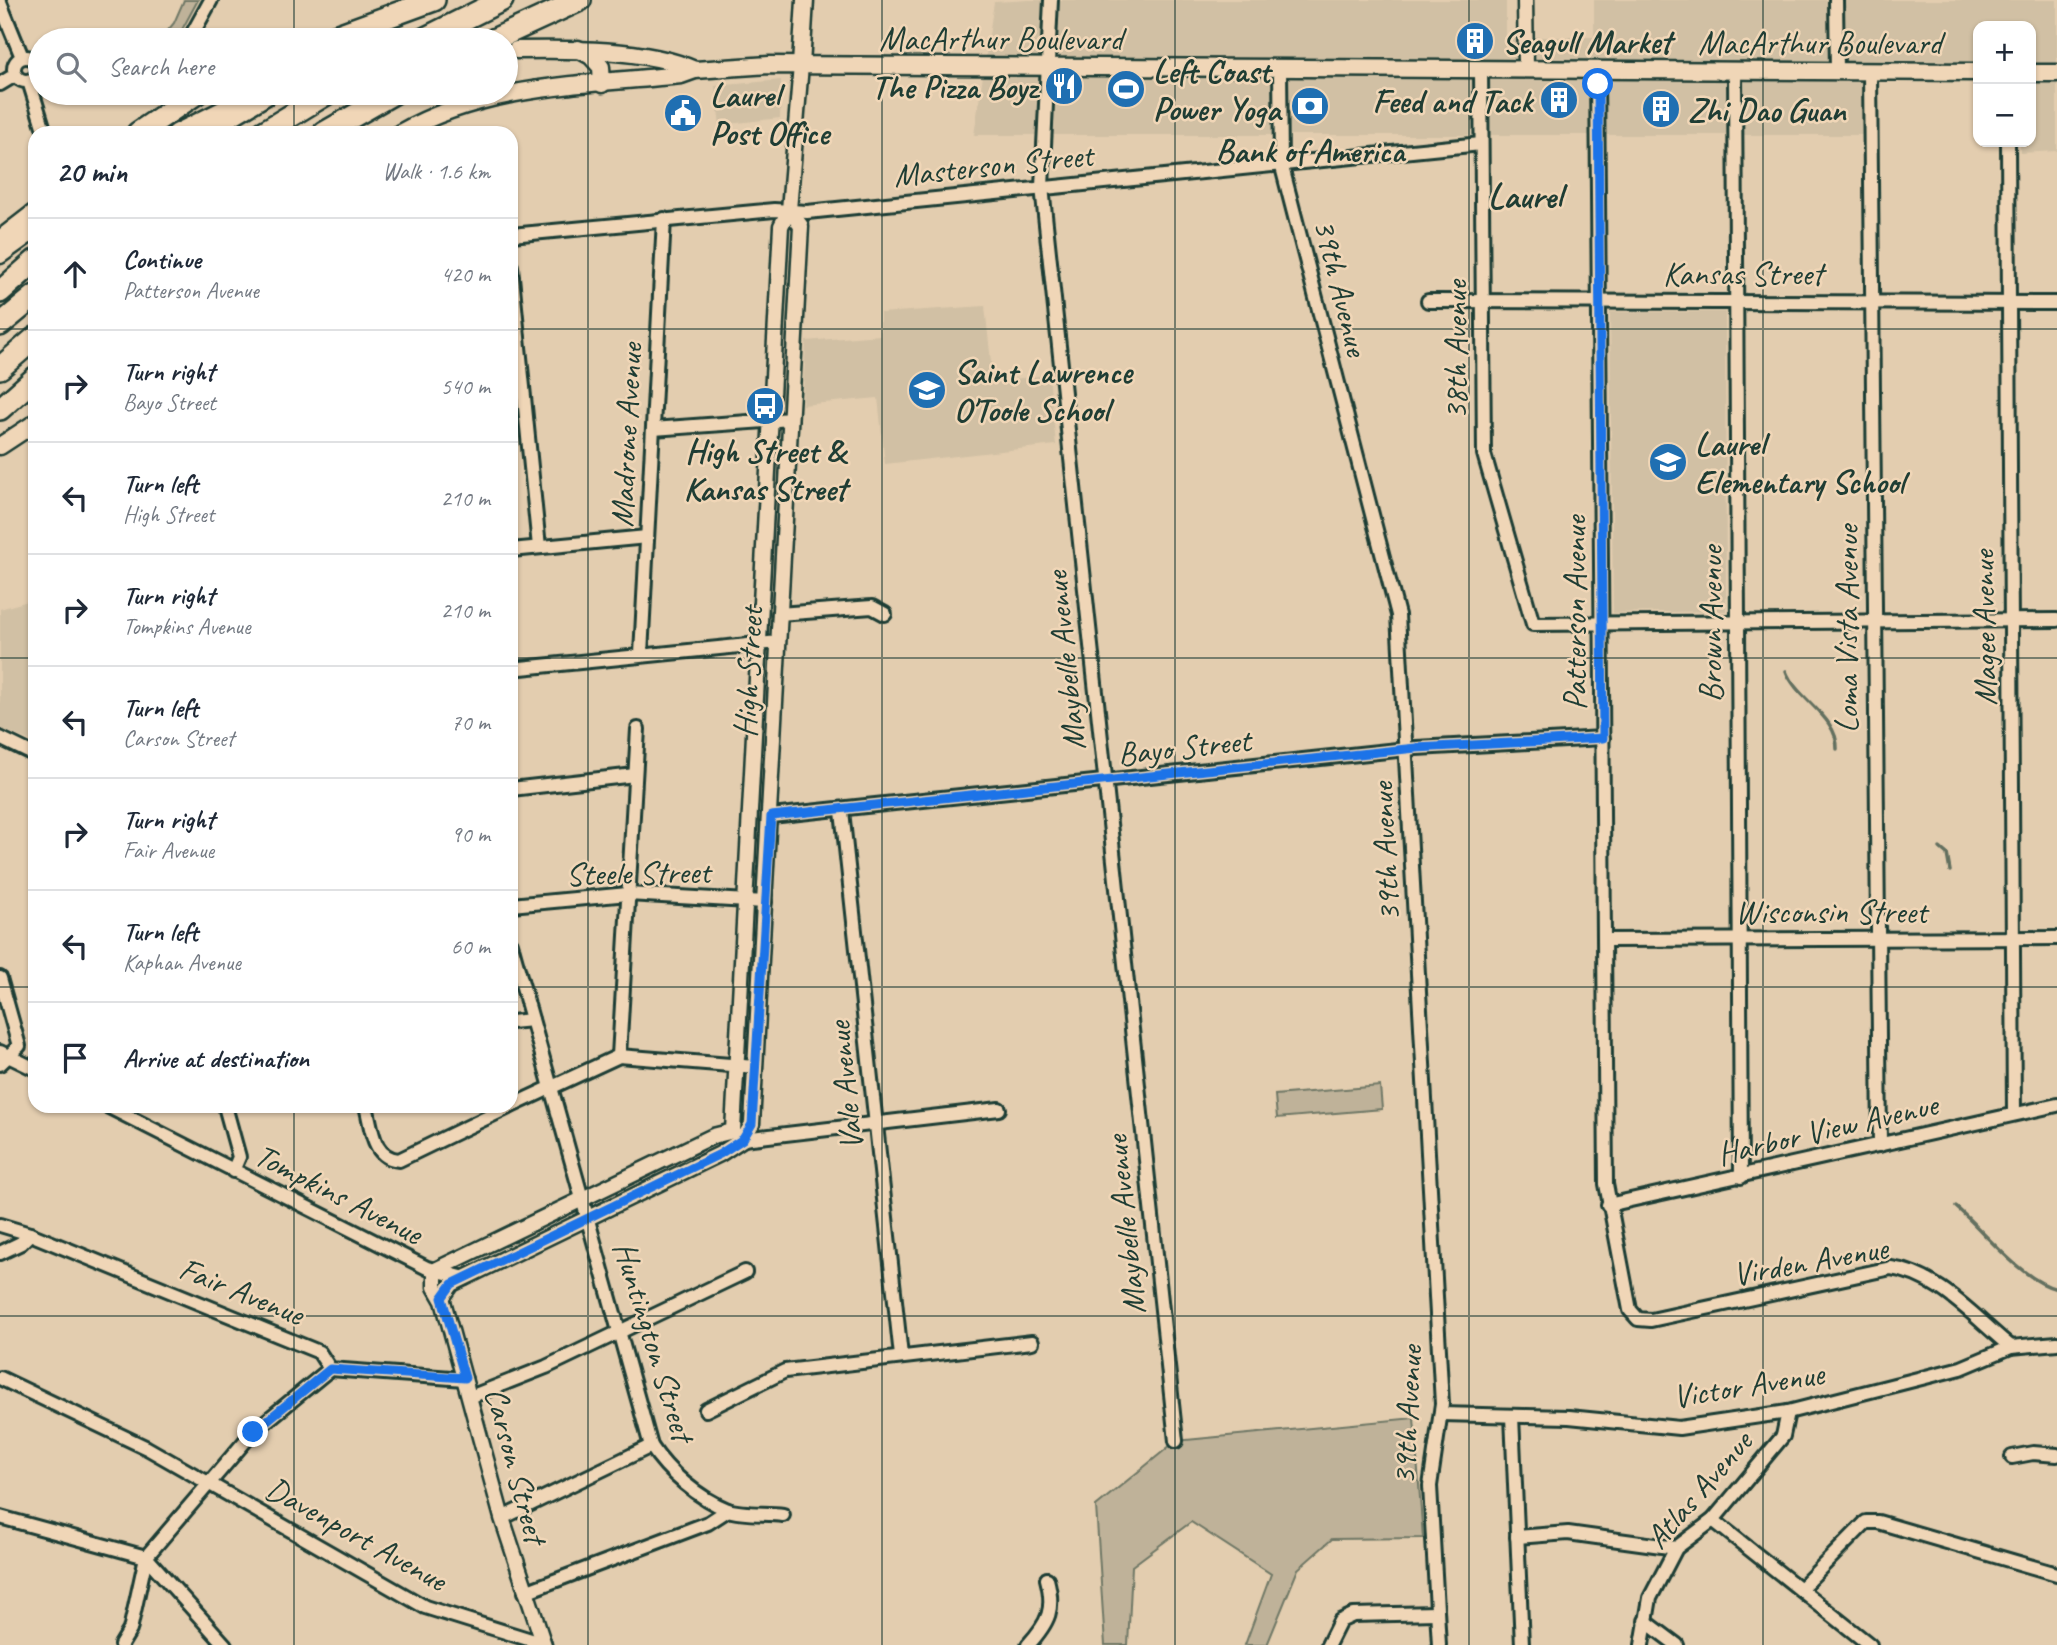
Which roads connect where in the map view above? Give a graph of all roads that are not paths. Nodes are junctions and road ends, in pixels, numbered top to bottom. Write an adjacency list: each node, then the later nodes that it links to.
1 (211, 0): 10 (street)
2 (434, 0): 11 (highway)
3 (502, 0): 12 (highway)
4 (580, 0): 13 (highway)
5 (805, 0): 18 (main road, High Street)
6 (1051, 0): 19 (street, Maybelle Avenue)
7 (1525, 0): 22 (street)
8 (1836, 0): 26 (street)
9 (0, 2): 16 (street)
10 (196, 28)
11 (357, 28)
12 (446, 28)
13 (518, 29)
14 (578, 49): 15 (main road, MacArthur Boulevard); 23 (main road, MacArthur Boulevard); 34 (main road)
15 (518, 50)
16 (22, 57): 17 (street); 31 (street)
17 (28, 57)
18 (801, 65): 19 (main road, MacArthur Boulevard); 23 (main road, MacArthur Boulevard); 56 (street, High Street)
19 (1048, 68): 20 (main road, MacArthur Boulevard); 55 (street, Maybelle Avenue)
20 (1280, 69): 21 (main road, MacArthur Boulevard); 54 (street, 39th Avenue)
21 (1481, 69): 22 (main road, MacArthur Boulevard); 52 (street, 38th Avenue)
22 (1526, 69): 24 (main road, MacArthur Boulevard)
23 (695, 70): 34 (main road, MacArthur Boulevard)
24 (1597, 70): 25 (main road, MacArthur Boulevard); 66 (street, Patterson Avenue)
25 (1735, 71): 26 (main road, MacArthur Boulevard); 67 (street, Brown Avenue)
26 (1837, 71): 27 (main road, MacArthur Boulevard)
27 (1870, 71): 28 (main road, MacArthur Boulevard); 70 (street, Loma Vista Avenue)
28 (1973, 72)
29 (2036, 73): 30 (main road)
30 (2057, 73)
31 (15, 75): 32 (street); 33 (street)
32 (28, 81)
33 (0, 84)
34 (601, 84): 35 (main road, MacArthur Boulevard)
35 (518, 95)
36 (36, 105): 44 (street)
37 (179, 105): 45 (highway)
38 (236, 105): 46 (main road)
39 (247, 105): 47 (highway)
40 (308, 105): 48 (highway)
41 (374, 105): 49 (highway)
42 (380, 105): 50 (highway)
43 (463, 105): 51 (main road, MacArthur Boulevard)
44 (43, 126)
45 (148, 126)
46 (191, 126)
47 (212, 126)
48 (274, 126)
49 (337, 126)
50 (351, 126)
51 (414, 126)
52 (1481, 144): 54 (street, Masterson Street); 65 (street, 38th Avenue)
53 (2008, 147): 71 (street, Magee Avenue)
54 (1281, 163): 55 (street, Masterson Street); 101 (street, 39th Avenue)
55 (1042, 187): 56 (street, Masterson Street); 104 (street, Maybelle Avenue)
56 (789, 210): 57 (street, Masterson Street); 79 (street, High Street); 80 (street, High Street)
57 (664, 219): 59 (street, Masterson Street); 82 (street, Madrone Avenue)
58 (28, 220): 61 (highway)
59 (518, 234)
60 (28, 235): 62 (main road)
61 (0, 242)
62 (0, 255)
63 (28, 267): 64 (highway)
64 (0, 292)
65 (1483, 300): 66 (street, Kansas Street); 69 (street, Kansas Street); 92 (street, 38th Avenue)
66 (1600, 300): 67 (street, Kansas Street); 92 (street, Patterson Avenue)
67 (1736, 301): 70 (street, Kansas Street); 93 (street, Brown Avenue)
68 (28, 302): 73 (highway)
69 (1428, 302)
70 (1872, 302): 71 (street, Kansas Street); 91 (street, Loma Vista Avenue)
71 (2009, 302): 72 (street, Kansas Street); 89 (street, Magee Avenue)
72 (2057, 303)
73 (0, 324)
74 (518, 337): 85 (street)
75 (28, 344): 76 (highway)
76 (0, 368)
77 (28, 384): 78 (highway)
78 (0, 409)
79 (772, 419): 80 (street); 82 (street); 95 (street, High Street)
80 (791, 419): 87 (street, High Street)
81 (28, 428): 83 (main road)
82 (653, 429): 84 (street, Madrone Avenue)
83 (0, 446)
84 (647, 537): 85 (street); 96 (street, Madrone Avenue)
85 (539, 547): 86 (street)
86 (518, 549)
87 (779, 614): 88 (street); 94 (street, High Street)
88 (885, 614)
89 (2012, 619): 90 (street); 91 (street); 112 (street, Magee Avenue)
90 (2057, 620)
91 (1874, 622): 93 (street); 114 (street, Loma Vista Avenue)
92 (1603, 624): 93 (street); 100 (street, Patterson Avenue)
93 (1737, 624): 116 (street, Brown Avenue)
94 (778, 642): 95 (street); 107 (street, High Street)
95 (758, 643): 96 (street); 109 (street, High Street)
96 (641, 654): 97 (street)
97 (518, 668)
98 (638, 729): 103 (street)
99 (0, 738): 102 (street)
100 (1603, 738): 101 (street, Bayo Street); 115 (street, Patterson Avenue)
101 (1406, 750): 104 (street, Bayo Street); 162 (street, 39th Avenue)
102 (28, 752)
103 (635, 775): 105 (street); 108 (street)
104 (1105, 782): 106 (street, Bayo Street); 164 (street, Maybelle Avenue)
105 (518, 788)
106 (842, 811): 107 (street, Bayo Street); 135 (street, Vale Avenue)
107 (771, 816): 110 (street, High Street)
108 (628, 894): 109 (street, Steele Street); 111 (street, Steele Street); 121 (street)
109 (745, 901): 110 (street, Steele Street); 123 (street, High Street)
110 (765, 902): 125 (street, High Street)
111 (518, 904)
112 (2012, 938): 113 (street, Wisconsin Street); 114 (street, Wisconsin Street); 134 (street, Magee Avenue)
113 (2057, 938)
114 (1876, 939): 116 (street, Wisconsin Street); 137 (street, Loma Vista Avenue)
115 (1605, 940): 116 (street, Wisconsin Street); 141 (street, Patterson Avenue)
116 (1740, 940): 139 (street, Brown Avenue)
117 (518, 969): 119 (street, Huntington Street)
118 (0, 978): 122 (street)
119 (532, 1020): 120 (street); 126 (street, Huntington Street)
120 (518, 1021)
121 (619, 1056): 123 (street); 126 (street)
122 (3, 1058): 124 (street)
123 (737, 1066): 125 (street); 136 (street, High Street)
124 (28, 1067)
125 (755, 1067): 136 (street, High Street)
126 (552, 1086): 127 (street); 140 (street, Huntington Street)
127 (518, 1103)
128 (2057, 1105): 134 (street, Harbor View Avenue)
129 (999, 1109): 135 (street, Tompkins Avenue)
130 (121, 1113): 138 (street, Tompkins Avenue)
131 (227, 1113): 138 (street)
132 (368, 1113): 133 (street)
133 (496, 1113)
134 (2014, 1114): 137 (street, Harbor View Avenue)
135 (876, 1122): 136 (street, Tompkins Avenue); 155 (street, Vale Avenue)
136 (738, 1135): 140 (street, Tompkins Avenue); 142 (street, Tompkins Avenue)
137 (1880, 1146): 139 (street, Harbor View Avenue)
138 (233, 1171): 146 (street, Tompkins Avenue)
139 (1741, 1177): 141 (street, Harbor View Avenue)
140 (583, 1200): 142 (street, Huntington Street); 146 (street, Tompkins Avenue)
141 (1608, 1205): 150 (street, Patterson Avenue)
142 (588, 1218): 148 (street, Tompkins Avenue); 151 (street, Huntington Street)
143 (0, 1225): 144 (street, Fair Avenue)
144 (30, 1234): 145 (street); 156 (street, Fair Avenue)
145 (0, 1253)
146 (435, 1270): 148 (street, Tompkins Avenue); 149 (street, Tompkins Avenue)
147 (745, 1272): 151 (street)
148 (465, 1278): 149 (street, Tompkins Avenue)
149 (442, 1298): 158 (street, Carson Street)
150 (1637, 1319): 154 (street, Virden Avenue)
151 (619, 1332): 159 (street); 165 (street, Huntington Street)
152 (1032, 1342): 155 (street)
153 (2057, 1343): 154 (street, Victor Avenue)
154 (2011, 1347): 161 (street, Victor Avenue)
155 (901, 1356): 160 (street)
156 (330, 1369): 158 (street); 168 (street)
157 (0, 1378): 168 (street, Davenport Avenue)
158 (465, 1378): 159 (street, Carson Street)
159 (470, 1397): 172 (street, Carson Street)
160 (706, 1410)
161 (1788, 1412): 163 (street, Victor Avenue); 173 (street, Atlas Avenue)
162 (1441, 1414): 163 (street, Victor Avenue); 181 (street, 39th Avenue)
163 (1512, 1416): 174 (street)
164 (1176, 1441)
165 (651, 1446): 169 (street, Huntington Street); 172 (street)
166 (2057, 1455): 167 (street)
167 (2012, 1457)
168 (210, 1483): 176 (street); 185 (street, Davenport Avenue)
169 (728, 1510): 170 (street, Huntington Street); 180 (street)
170 (783, 1515)
171 (0, 1517): 176 (street)
172 (502, 1518): 180 (street, Carson Street)
173 (1713, 1520): 175 (street, Atlas Avenue); 179 (street)
174 (1517, 1537): 175 (street); 189 (street)
175 (1676, 1548): 182 (street, Atlas Avenue)
176 (146, 1557): 183 (street); 184 (street)
177 (2057, 1574): 179 (street)
178 (1047, 1579): 186 (street)
179 (1800, 1589): 192 (street)
180 (525, 1592): 185 (street, Carson Street)
181 (1436, 1613): 187 (street); 188 (street, 39th Avenue)
182 (1645, 1620): 190 (street, Atlas Avenue); 191 (street)
183 (121, 1645)
184 (225, 1645)
185 (544, 1645)
186 (1028, 1645)
187 (1328, 1645)
188 (1438, 1645)
189 (1522, 1645)
190 (1642, 1645)
191 (1677, 1645)
192 (1870, 1645)

